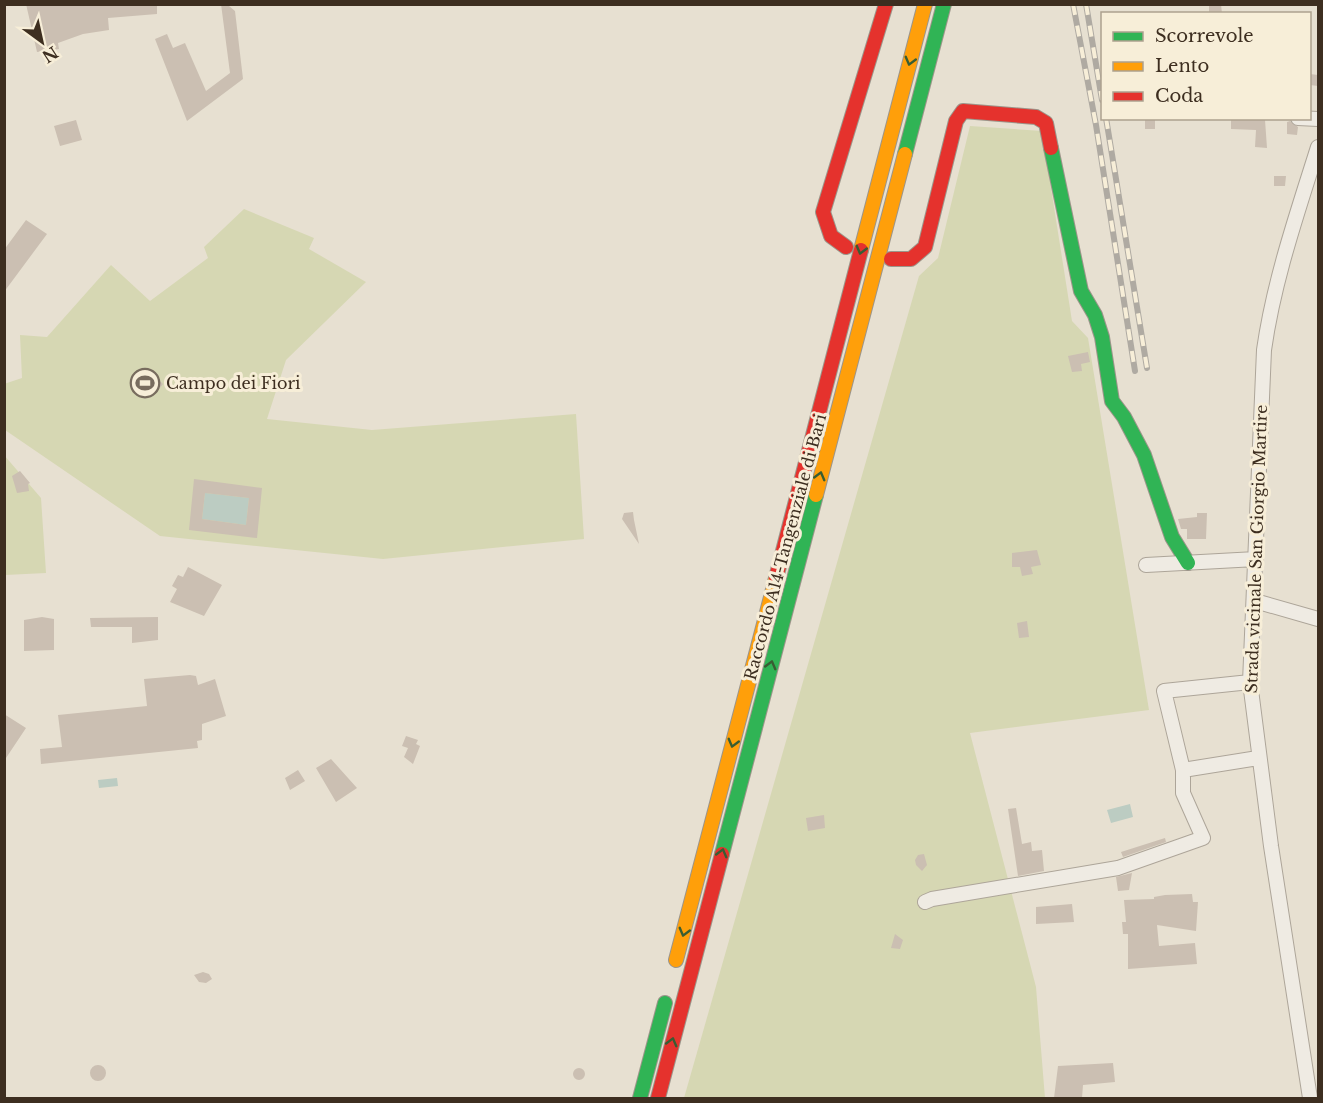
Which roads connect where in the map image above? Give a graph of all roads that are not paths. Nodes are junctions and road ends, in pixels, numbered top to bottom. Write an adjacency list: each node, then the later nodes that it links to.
1 (886, 4): 5 (main road)
2 (925, 4): 16 (main road, Raccordo A14-Tangenziale di Bari, one-way to 16)
3 (944, 4): 19 (main road, Raccordo A14-Tangenziale di Bari, one-way to 3)
4 (1318, 147): 7 (street, Strada vicinale San Giorgio Martire)
5 (846, 247)
6 (891, 259): 8 (main road)
7 (1256, 559): 8 (street); 10 (street, Strada vicinale San Giorgio Martire)
8 (1188, 563): 9 (street)
9 (1146, 565)
10 (1255, 601): 11 (street); 12 (street, Strada vicinale San Giorgio Martire)
11 (1318, 619)
12 (1250, 682): 13 (street, Strada vicinale San Giorgio Martire); 14 (street)
13 (1258, 758): 14 (street); 20 (street, Strada vicinale San Giorgio Martire)
14 (1183, 771): 15 (street)
15 (925, 902)
16 (674, 971)
17 (668, 994): 18 (main road)
18 (640, 1098)
19 (658, 1098)
20 (1310, 1098)

